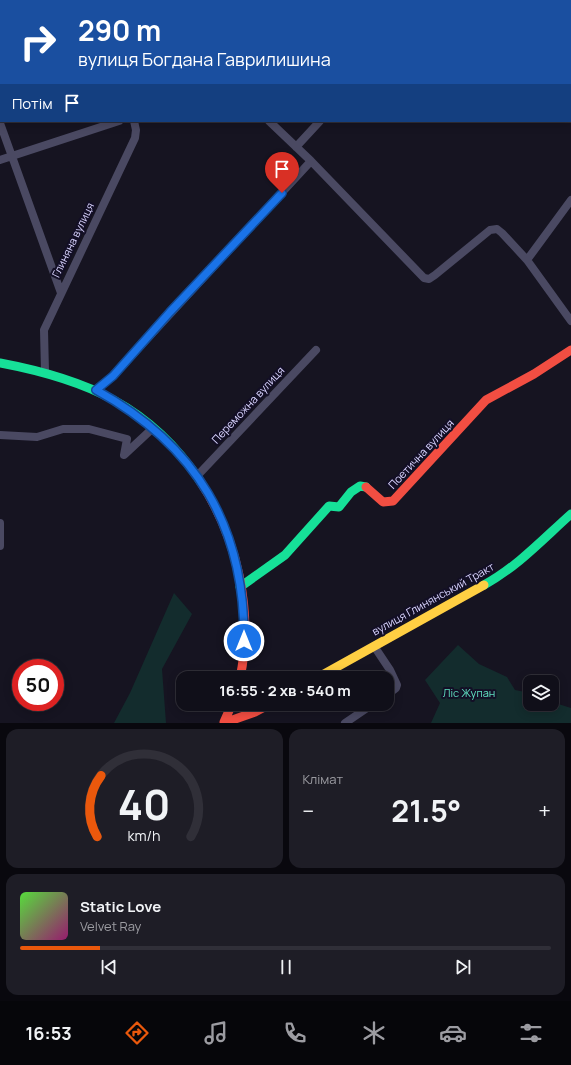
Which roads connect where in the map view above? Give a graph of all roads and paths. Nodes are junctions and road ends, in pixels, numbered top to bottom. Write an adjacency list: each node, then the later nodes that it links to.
1 (116, 122): 7 (street)
2 (134, 122): 12 (street, Глиняна вулиця)
3 (270, 122): 6 (street)
4 (319, 122): 6 (street)
5 (0, 124): 7 (street)
6 (296, 147): 9 (street)
7 (11, 157): 8 (street); 12 (street)
8 (0, 160)
9 (311, 161): 11 (street); 18 (street)
10 (571, 200): 11 (street)
11 (527, 260): 13 (street)
12 (61, 292): 17 (street, Глиняна вулиця)
13 (571, 321)
14 (316, 350): 21 (street, Переможна вулиця)
15 (571, 350): 25 (main road, Поетична вулиця)
16 (0, 363): 17 (main road)
17 (45, 372): 18 (main road)
18 (96, 390): 19 (main road)
19 (153, 428): 20 (street); 21 (main road)
20 (0, 435)
21 (198, 475): 25 (main road)
22 (571, 514): 26 (main road, вулиця Глинянський Тракт)
23 (0, 523): 24 (street)
24 (0, 546)
25 (240, 587): 27 (main road)
26 (374, 646): 28 (main road, вулиця Глинянський Тракт); 29 (street)
27 (241, 671)
28 (329, 671)
29 (390, 671)
30 (394, 679): 31 (street)
31 (394, 690)
32 (229, 711): 35 (main road)
33 (256, 711): 35 (main road)
34 (363, 711): 36 (street)
35 (224, 723)
36 (345, 723)

